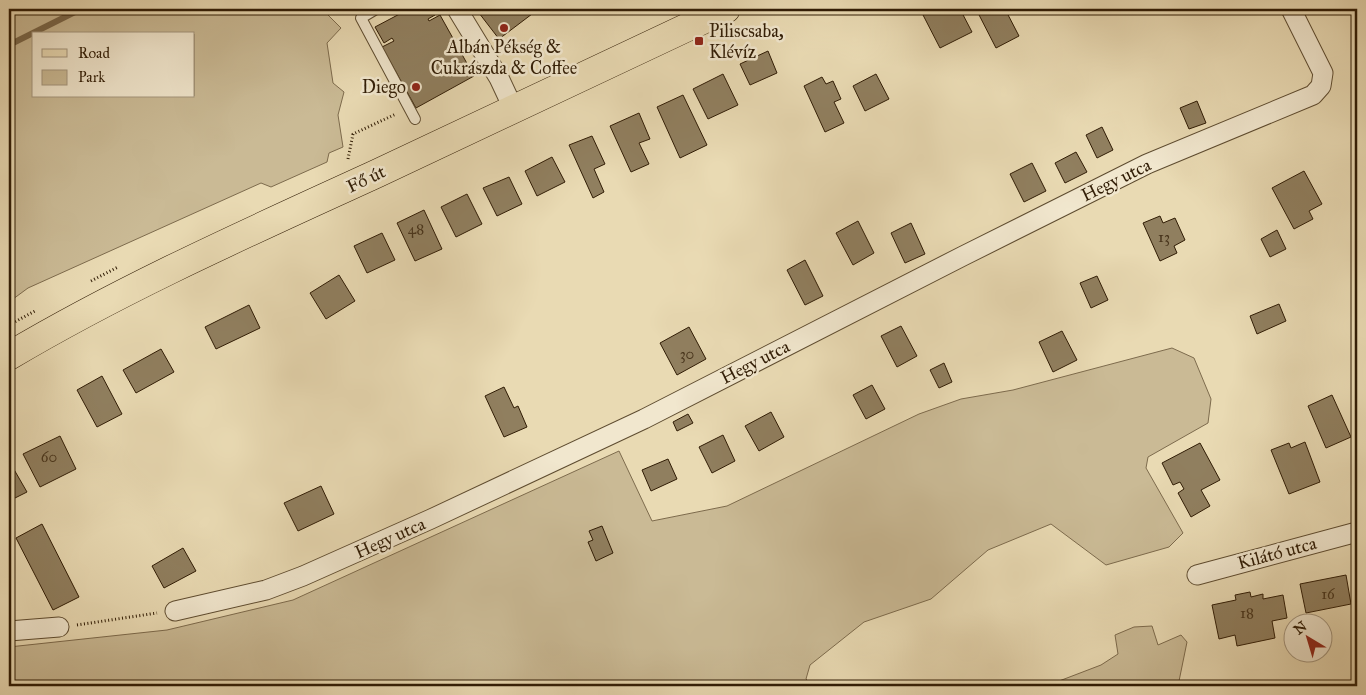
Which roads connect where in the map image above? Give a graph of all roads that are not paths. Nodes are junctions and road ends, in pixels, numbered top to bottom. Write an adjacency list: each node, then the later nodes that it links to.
1 (376, 9): 6 (lane)
2 (457, 9): 5 (street)
3 (726, 9): 5 (main road, Fő út)
4 (1291, 9): 10 (street, Hegy utca)
5 (514, 110): 7 (main road, Fő út)
6 (415, 119)
7 (9, 356)
8 (1357, 532): 9 (street, Kilátó utca)
9 (1197, 574)
10 (175, 610)
11 (58, 627): 12 (street)
12 (9, 631)

